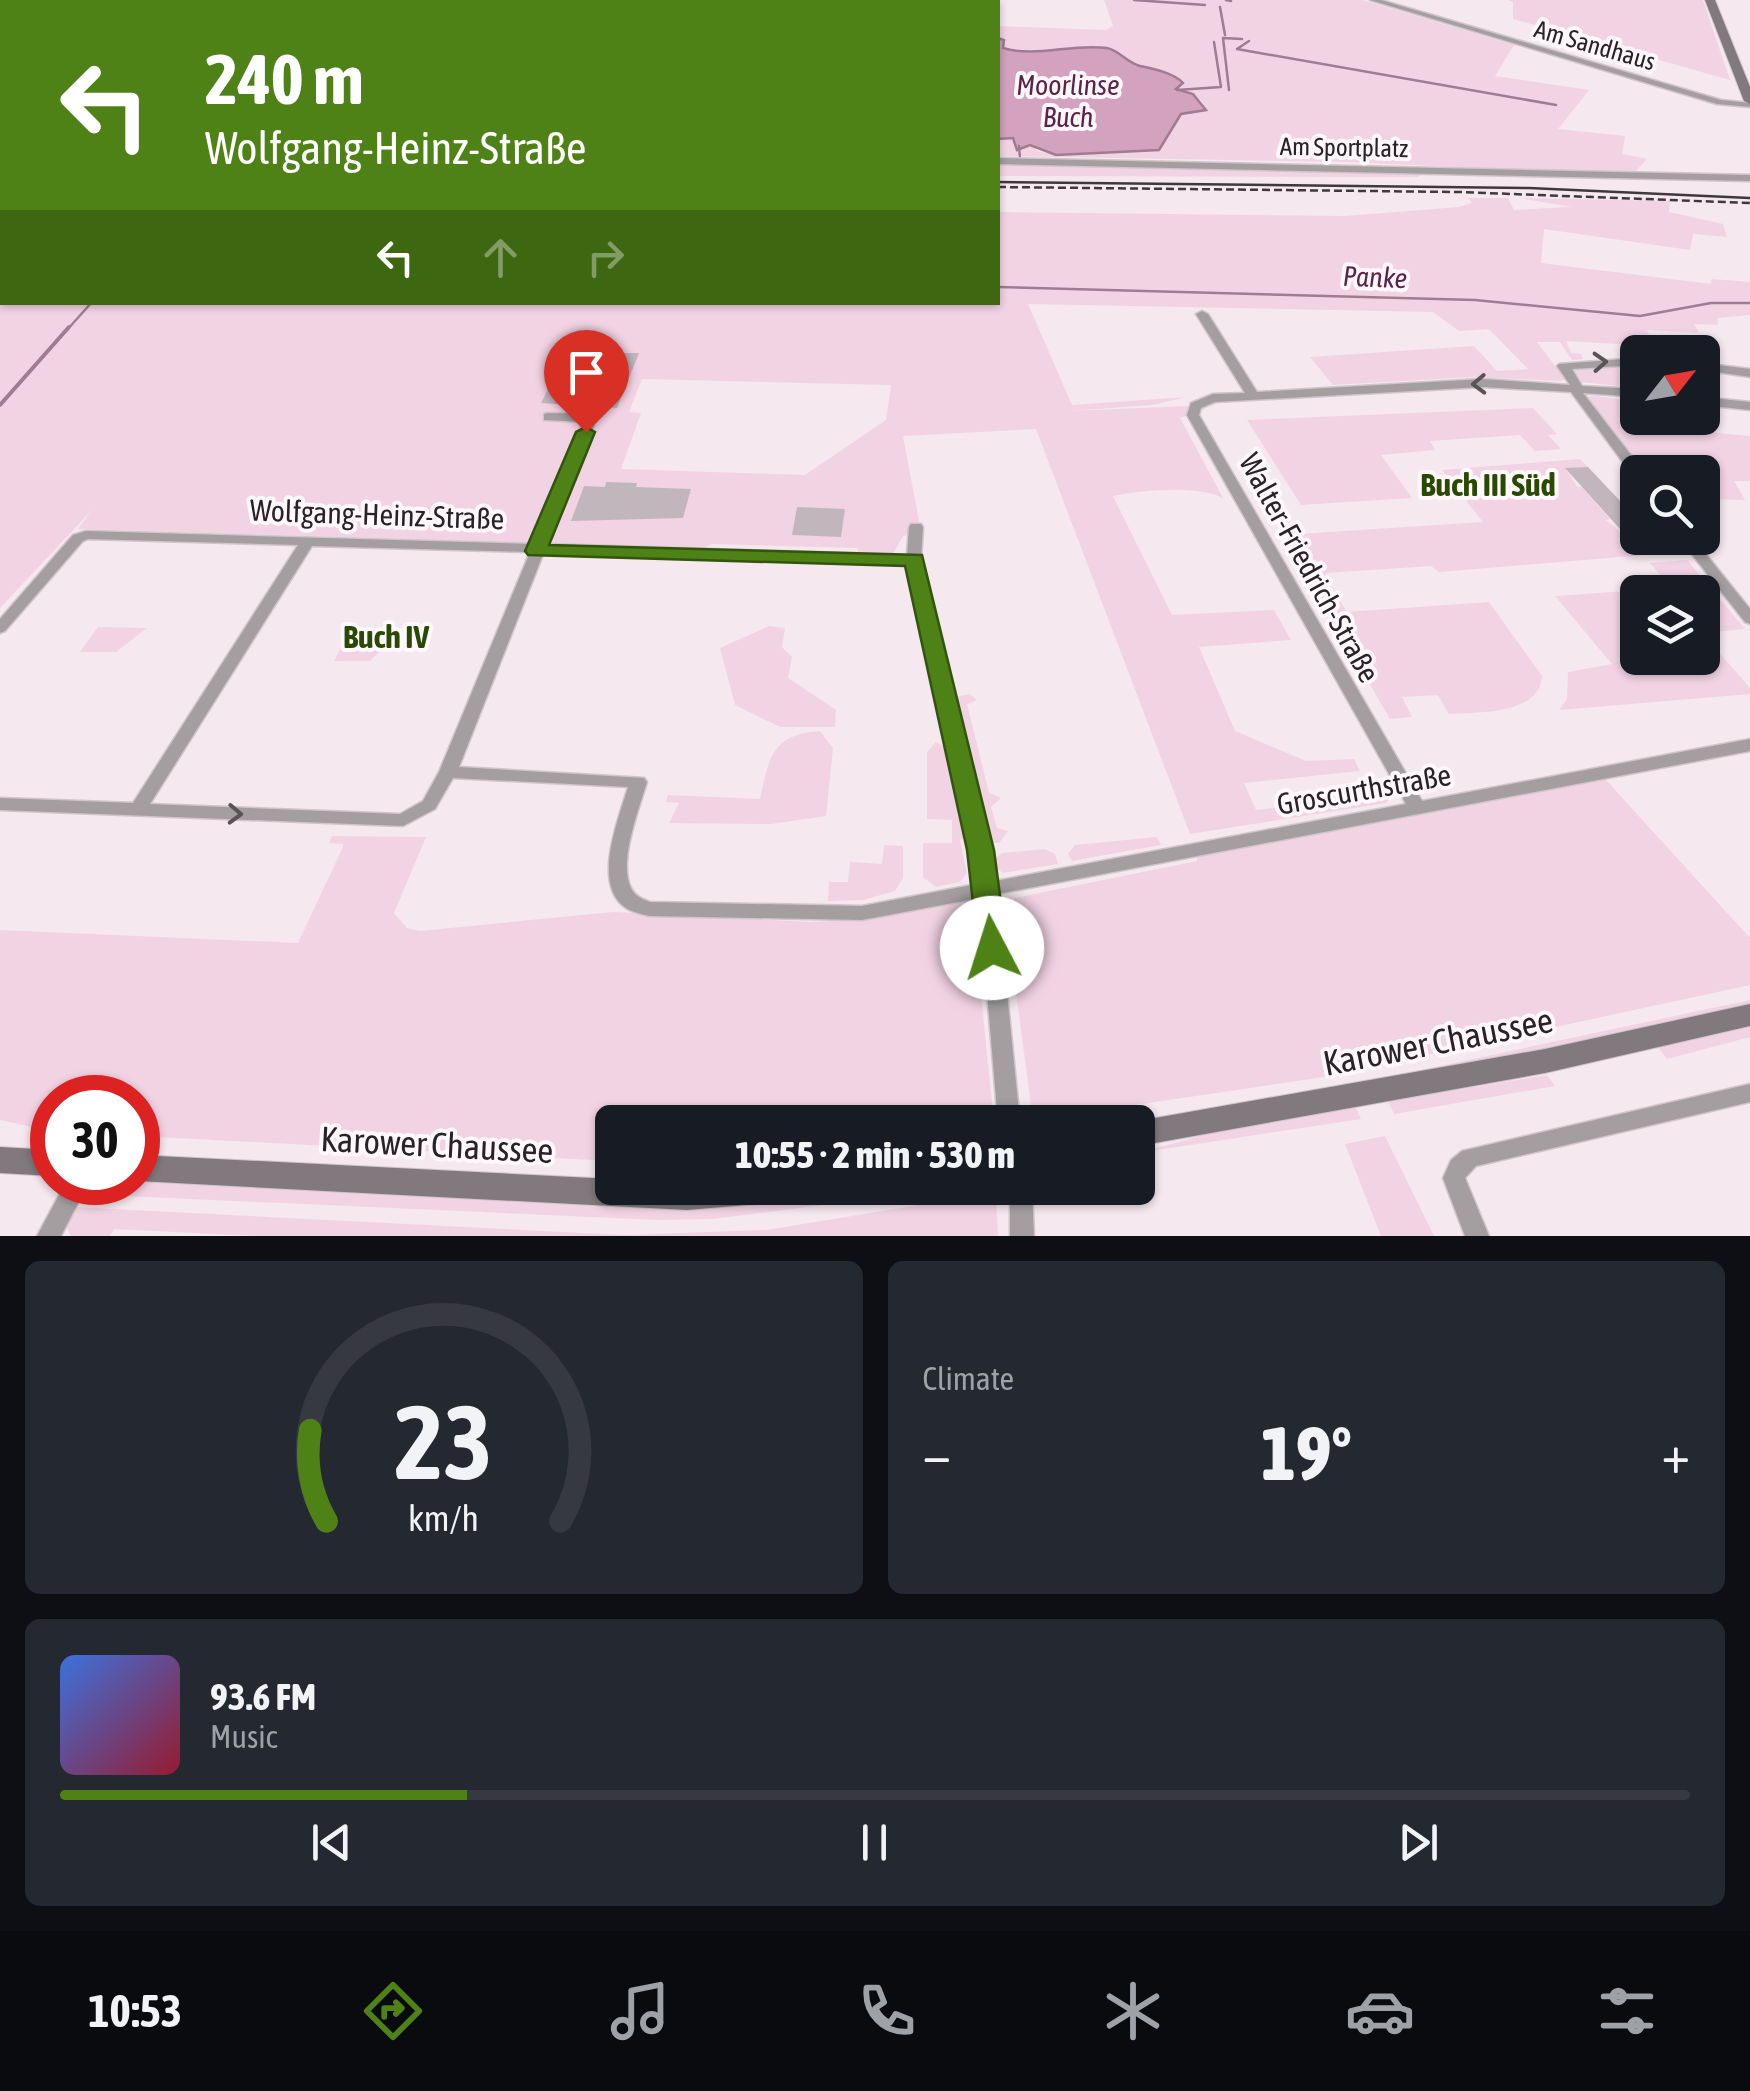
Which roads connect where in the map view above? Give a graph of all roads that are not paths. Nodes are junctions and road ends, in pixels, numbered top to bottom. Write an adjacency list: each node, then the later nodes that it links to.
1 (1373, 0): 3 (street, Am Sandhaus)
2 (1710, 0): 3 (main road)
3 (1750, 103)
4 (1000, 162): 5 (street, Am Sportplatz)
5 (1750, 178)
6 (1202, 314): 12 (street)
7 (1620, 362): 10 (street, one-way to 7)
8 (1720, 367): 9 (street)
9 (1750, 373)
10 (1576, 388): 11 (street, Walter-Friedrich-Straße); 12 (street, Walter-Friedrich-Straße, one-way to 12); 16 (street)
11 (1620, 392)
12 (1253, 395): 27 (street, Walter-Friedrich-Straße)
13 (1720, 403): 14 (street)
14 (1750, 406)
15 (548, 417): 19 (street)
16 (1625, 455)
17 (916, 527): 21 (street)
18 (306, 543): 19 (street, Wolfgang-Heinz-Straße); 23 (street, Wolfgang-Heinz-Straße); 28 (street)
19 (536, 551): 21 (street, Wolfgang-Heinz-Straße); 25 (street)
20 (1699, 555): 22 (street)
21 (914, 559): 29 (street)
22 (1750, 619)
23 (0, 628)
24 (1750, 746): 27 (street, Groscurthstraße)
25 (448, 772): 28 (street, one-way to 25); 29 (street, Groscurthstraße)
26 (0, 804): 28 (street)
27 (1416, 806): 29 (street, Groscurthstraße)
28 (137, 810)
29 (987, 886): 32 (street)
30 (1750, 1015): 33 (main road, Karower Chaussee)
31 (1750, 1094): 42 (street)
32 (1007, 1105)
33 (1155, 1131)
34 (0, 1160): 35 (main road)
35 (30, 1162)
36 (160, 1169): 37 (main road, Karower Chaussee)
37 (595, 1191)
38 (66, 1205): 40 (street)
39 (1021, 1205): 41 (street)
40 (49, 1236)
41 (1022, 1236)
42 (1477, 1236)

